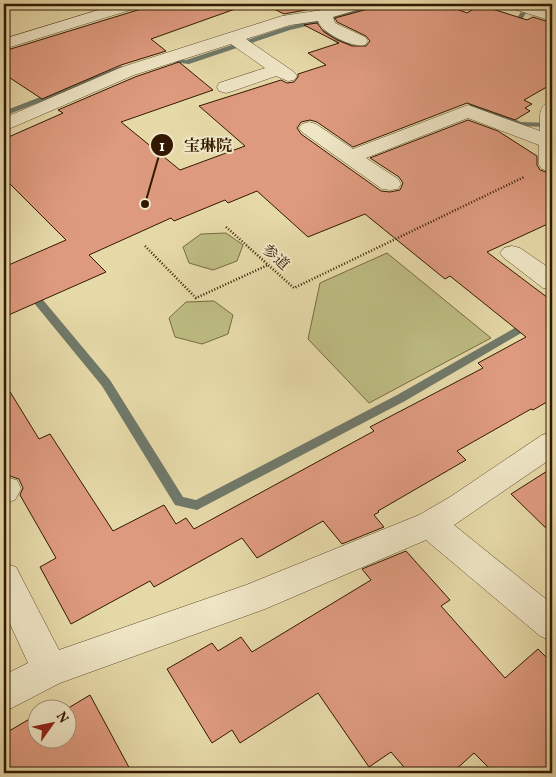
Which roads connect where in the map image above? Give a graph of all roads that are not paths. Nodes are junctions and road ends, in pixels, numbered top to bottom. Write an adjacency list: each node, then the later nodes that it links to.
1 (134, 4): 8 (street)
2 (361, 4): 5 (street)
3 (513, 4): 4 (street)
4 (552, 16)
5 (326, 20): 6 (street); 7 (street)
6 (359, 41)
7 (240, 42): 9 (street); 11 (street)
8 (4, 44)
9 (226, 87)
10 (550, 124): 13 (street); 14 (street)
11 (4, 125)
12 (309, 128): 13 (street)
13 (351, 158): 15 (street)
14 (551, 166)
15 (390, 184)
16 (512, 253): 17 (street)
17 (552, 282)
18 (552, 443): 19 (street)
19 (430, 524): 21 (street); 22 (street)
20 (4, 577): 22 (street)
21 (552, 625)
22 (50, 670): 23 (street)
23 (4, 694)

